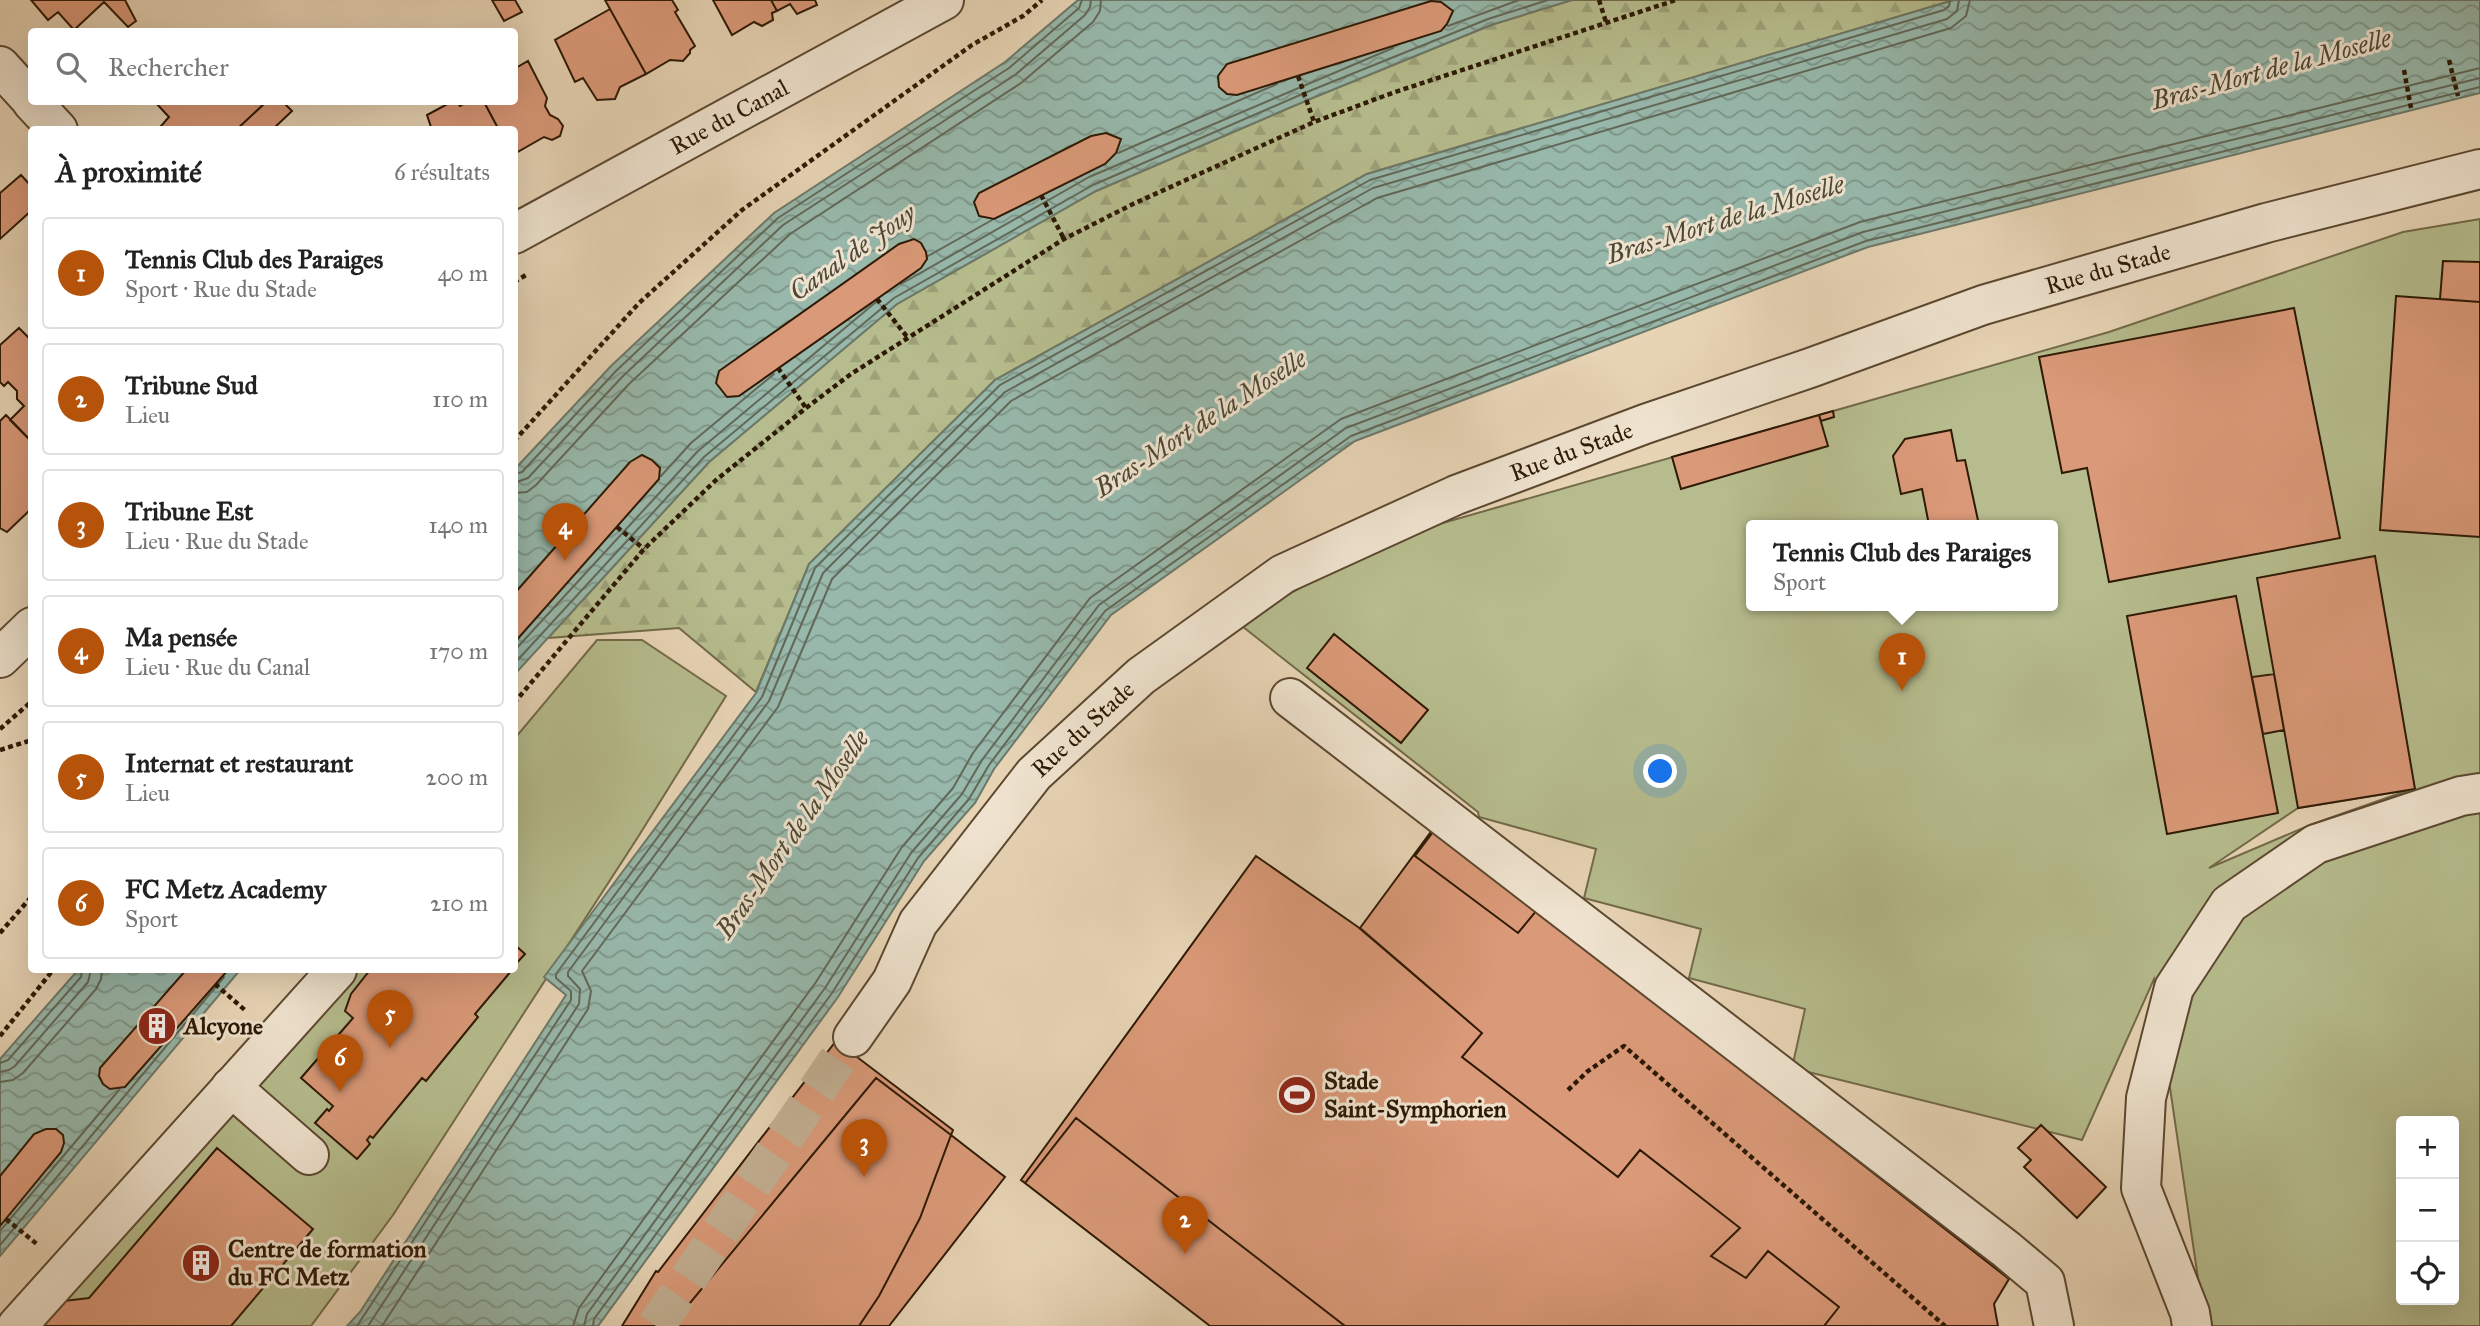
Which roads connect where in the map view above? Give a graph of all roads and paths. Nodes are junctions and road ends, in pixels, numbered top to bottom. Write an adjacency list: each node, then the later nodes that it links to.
1 (944, 0): 19 (street, Rue du Canal)
2 (1042, 0): 25 (path)
3 (1599, 0): 6 (path)
4 (1676, 0): 5 (path)
5 (1669, 1): 6 (path)
6 (1606, 23): 15 (path)
7 (2449, 60): 11 (path)
8 (0, 66): 12 (street)
9 (2404, 70): 14 (path)
10 (1298, 76): 15 (path)
11 (2458, 96)
12 (28, 97)
13 (36, 105): 16 (street)
14 (2411, 108)
15 (1314, 122): 20 (path)
16 (54, 126)
17 (2480, 169): 42 (street, Rue du Stade)
18 (1041, 195): 20 (path)
19 (518, 232)
20 (1064, 239): 22 (path)
21 (877, 299): 22 (path)
22 (908, 338): 24 (path)
23 (778, 368): 24 (path)
24 (806, 408): 27 (path)
25 (518, 437)
26 (617, 527): 27 (path)
27 (644, 549): 28 (path)
28 (518, 698)
29 (1290, 698): 50 (street)
30 (28, 704): 31 (path)
31 (0, 729)
32 (28, 741): 33 (path)
33 (0, 750)
34 (2480, 793): 51 (street)
35 (28, 901): 36 (path)
36 (0, 933)
37 (51, 973): 41 (path)
38 (334, 973): 43 (street)
39 (215, 985): 40 (path)
40 (245, 1010)
41 (0, 1036)
42 (853, 1037)
43 (231, 1087): 45 (street); 48 (street)
44 (1569, 1090): 49 (path)
45 (309, 1155)
46 (6, 1219): 47 (path)
47 (35, 1242)
48 (17, 1326)
49 (1945, 1326)
50 (2054, 1326)
51 (2192, 1326)

